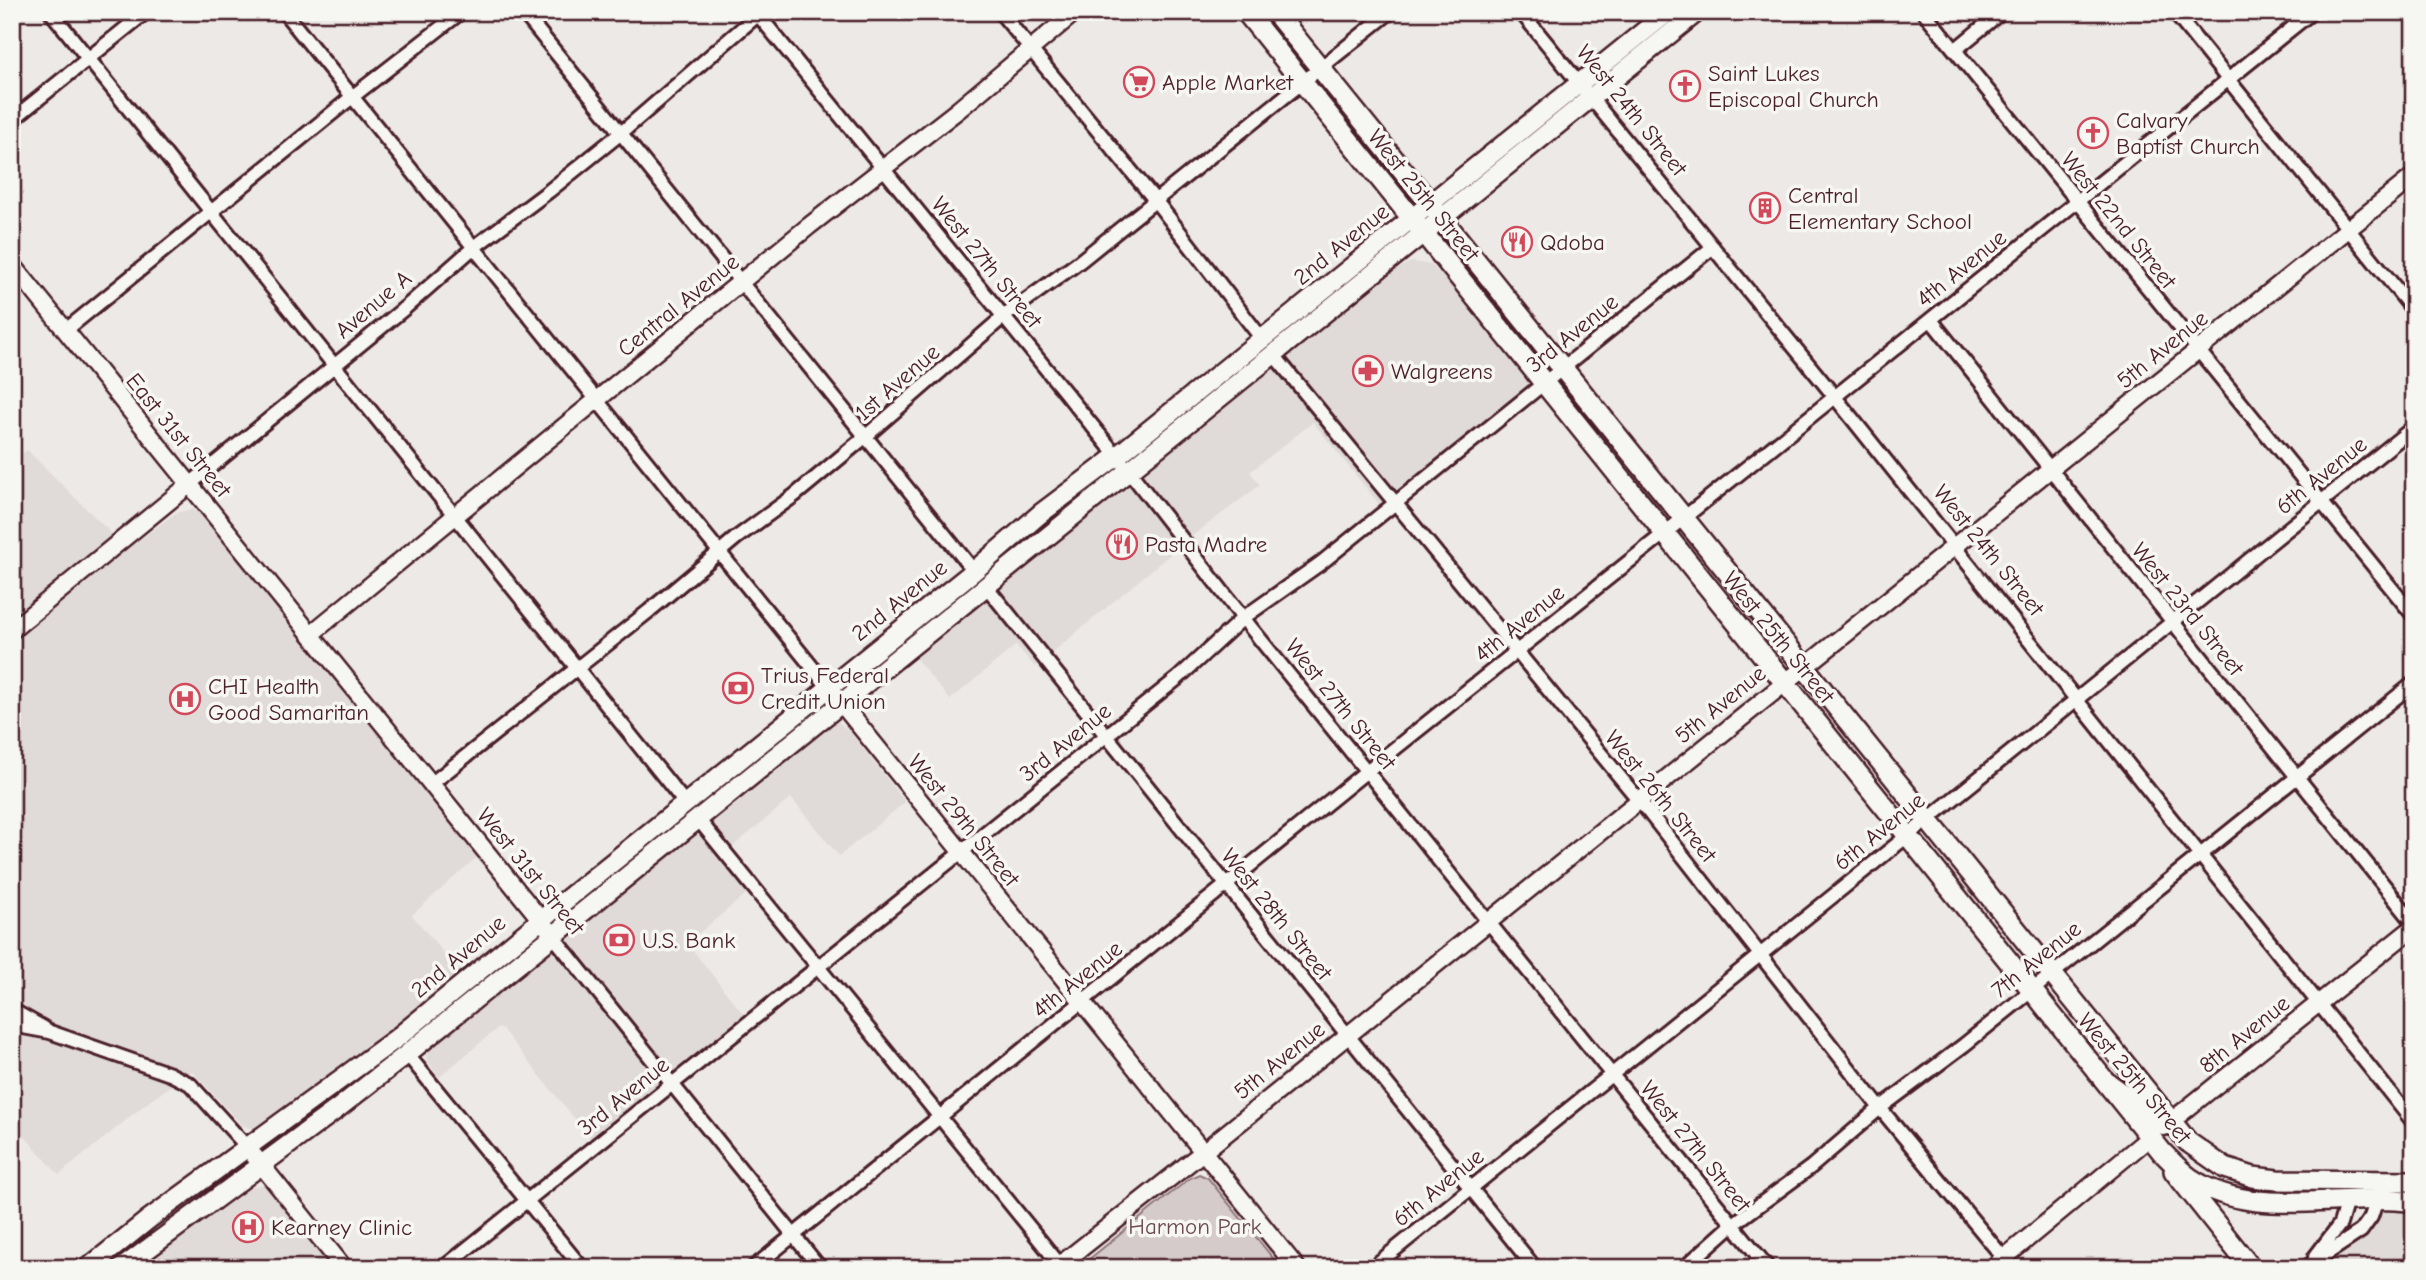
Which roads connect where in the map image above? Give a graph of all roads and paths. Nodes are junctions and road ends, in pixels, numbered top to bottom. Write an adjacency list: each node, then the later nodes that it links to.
1 (51, 12): 21 (street)
2 (146, 12): 21 (street)
3 (284, 12): 26 (street, West 29th Street)
4 (461, 12): 26 (street)
5 (523, 12): 28 (street)
6 (1000, 12): 19 (street)
7 (1075, 12): 19 (street, Central Avenue)
8 (1246, 12): 24 (main road, West 25th Street)
9 (1275, 12): 22 (main road, West 25th Street)
10 (1390, 12): 22 (street, 1st Avenue)
11 (1521, 12): 25 (street, West 24th Street)
12 (1697, 12): 18 (main road, 2nd Avenue)
13 (1924, 12): 20 (street, West 22nd Street)
14 (2001, 12): 20 (street)
15 (2174, 12): 23 (street)
16 (2312, 12): 23 (street, 4th Avenue)
17 (759, 13): 28 (street, Avenue A); 29 (street, West 27th Street)
18 (1674, 16): 25 (main road, 2nd Avenue)
19 (1031, 50): 29 (street, Central Avenue); 31 (street)
20 (1955, 50): 32 (street, West 22nd Street)
21 (88, 59): 27 (street); 34 (street)
22 (1320, 68): 24 (street, 1st Avenue); 33 (main road, West 25th Street)
23 (2228, 79): 32 (street, 4th Avenue); 36 (street)
24 (1302, 83): 31 (street, 1st Avenue); 35 (main road, West 25th Street)
25 (1585, 91): 33 (main road, 2nd Avenue); 37 (street, West 24th Street)
26 (352, 97): 34 (street); 38 (street, West 29th Street)
27 (12, 120)
28 (621, 133): 38 (street, Avenue A); 40 (street)
29 (883, 166): 40 (street, Central Avenue); 42 (street, West 27th Street)
30 (2414, 176): 36 (street, 5th Avenue)
31 (1155, 201): 42 (street, 1st Avenue); 45 (street)
32 (2077, 201): 43 (street, 4th Avenue); 46 (street, West 22nd Street)
33 (1436, 212): 35 (main road, 2nd Avenue); 49 (main road, West 25th Street)
34 (211, 214): 44 (street); 48 (street)
35 (1417, 226): 45 (main road, 2nd Avenue); 47 (main road, 2nd Avenue); 50 (main road, West 25th Street)
36 (2348, 229): 41 (street); 46 (street, 5th Avenue)
37 (1713, 247): 49 (street, 3rd Avenue); 51 (street, West 24th Street)
38 (473, 248): 48 (street, Avenue A); 52 (street, West 29th Street)
39 (14, 270): 44 (street, East 31st Street)
40 (742, 284): 52 (street, Central Avenue); 54 (street)
41 (2414, 311)
42 (1003, 317): 54 (street, 1st Avenue); 55 (street, West 27th Street)
43 (1931, 320): 51 (street, 4th Avenue); 56 (street, West 23rd Street)
44 (66, 330): 58 (street, East 31st Street)
45 (1262, 340): 55 (main road, 2nd Avenue)
46 (2197, 349): 56 (street, 5th Avenue); 59 (street, West 22nd Street)
47 (1274, 355): 57 (main road, 2nd Avenue); 60 (street, West 26th Street)
48 (334, 366): 58 (street, Avenue A); 61 (street)
49 (1562, 368): 50 (street, 3rd Avenue); 62 (main road, West 25th Street)
50 (1543, 383): 60 (street, 3rd Avenue); 63 (main road, West 25th Street)
51 (1835, 397): 62 (street, 4th Avenue); 64 (street, West 24th Street)
52 (597, 400): 61 (street, Central Avenue); 65 (street, West 29th Street)
53 (2414, 427): 59 (street, 6th Avenue)
54 (865, 438): 65 (street, 1st Avenue); 66 (street)
55 (1117, 456): 57 (street, West 27th Street); 66 (main road, 2nd Avenue)
56 (2049, 469): 64 (street, 5th Avenue); 70 (street, West 23rd Street)
57 (1129, 471): 67 (main road, 2nd Avenue); 69 (street, West 27th Street)
58 (190, 484): 71 (street, Avenue A); 72 (street, East 31st Street)
59 (2321, 502): 68 (street, West 22nd Street); 70 (street, 6th Avenue)
60 (1395, 503): 69 (street, 3rd Avenue); 73 (street, West 26th Street)
61 (455, 516): 72 (street, Central Avenue); 75 (street)
62 (1684, 519): 63 (street, 4th Avenue); 74 (main road, West 25th Street)
63 (1664, 534): 73 (street, 4th Avenue); 76 (main road, West 25th Street)
64 (1954, 545): 74 (street, 5th Avenue); 79 (street, West 24th Street)
65 (719, 551): 75 (street, 1st Avenue); 78 (street, West 29th Street)
66 (974, 571): 78 (main road, 2nd Avenue)
67 (986, 586): 80 (main road, 2nd Avenue); 81 (street, West 28th Street)
68 (2414, 616)
69 (1243, 618): 81 (street, 3rd Avenue); 82 (street, West 27th Street)
70 (2172, 622): 79 (street, 6th Avenue); 83 (street, West 23rd Street)
71 (12, 630)
72 (311, 634): 84 (street, West 31st Street)
73 (1517, 652): 82 (street, 4th Avenue); 85 (street, West 26th Street)
74 (1803, 667): 76 (street, 5th Avenue); 88 (main road, West 25th Street)
75 (578, 668): 84 (street, 1st Avenue); 86 (street)
76 (1784, 682): 85 (street, 5th Avenue); 89 (main road, West 25th Street)
77 (2414, 682): 83 (street, 7th Avenue)
78 (829, 688): 80 (street, West 29th Street); 86 (main road, 2nd Avenue)
79 (2077, 699): 88 (street, 6th Avenue); 91 (street, West 24th Street)
80 (841, 704): 87 (main road, 2nd Avenue); 90 (street, West 29th Street)
81 (1107, 736): 90 (street, 3rd Avenue); 92 (street, West 28th Street)
82 (1368, 770): 92 (street, 4th Avenue); 94 (street, West 27th Street)
83 (2296, 777): 91 (street, 7th Avenue); 95 (street, West 23rd Street)
84 (431, 784): 93 (street, West 31st Street)
85 (1638, 799): 94 (street, 5th Avenue); 97 (street, West 26th Street)
86 (685, 803): 93 (main road, 2nd Avenue)
87 (698, 819): 96 (main road, 2nd Avenue); 98 (street)
88 (1927, 820): 89 (street, 6th Avenue); 99 (main road, West 25th Street)
89 (1907, 836): 97 (street, 6th Avenue); 100 (main road, West 25th Street)
90 (962, 853): 98 (street, 3rd Avenue); 101 (street, West 29th Street)
91 (2201, 854): 99 (street, 7th Avenue); 102 (street, West 24th Street)
92 (1227, 885): 101 (street, 4th Avenue); 106 (street, West 28th Street)
93 (541, 920): 96 (street, West 31st Street); 116 (main road, 2nd Avenue)
94 (1489, 920): 106 (street, 5th Avenue); 108 (street, West 27th Street)
95 (2414, 925): 102 (street, 8th Avenue)
96 (553, 936): 107 (main road, 2nd Avenue); 110 (street, West 31st Street)
97 (1760, 955): 108 (street, 6th Avenue); 111 (street, West 26th Street)
98 (818, 967): 110 (street, 3rd Avenue); 112 (street)
99 (2052, 974): 100 (street, 7th Avenue); 113 (main road, West 25th Street)
100 (2031, 990): 109 (main road, West 25th Street); 111 (street, 7th Avenue)
101 (1082, 1002): 112 (street, 4th Avenue); 117 (street, West 29th Street)
102 (2318, 1004): 113 (street, 8th Avenue); 114 (street, West 24th Street)
103 (12, 1010): 105 (street)
104 (12, 1025): 105 (street)
105 (50, 1032): 116 (street)
106 (1347, 1034): 117 (street, 5th Avenue); 120 (street, West 28th Street)
107 (407, 1054): 118 (main road, 2nd Avenue); 122 (street)
108 (1612, 1074): 120 (street, 6th Avenue); 125 (street, West 27th Street)
109 (2102, 1079): 113 (street); 115 (main road, West 25th Street)
110 (673, 1084): 122 (street, 3rd Avenue); 126 (street, West 31st Street)
111 (1880, 1108): 125 (street, 7th Avenue); 127 (street, West 26th Street)
112 (940, 1117): 126 (street, 4th Avenue); 128 (street)
113 (2171, 1122): 121 (main road, West 25th Street)
114 (2414, 1123)
115 (2156, 1145): 123 (main road, West 25th Street); 127 (street); 142 (main road)
116 (247, 1147): 118 (street); 130 (main road, 2nd Avenue)
117 (1203, 1152): 128 (street, 5th Avenue); 137 (street, West 29th Street)
118 (261, 1164): 131 (main road, 2nd Avenue); 132 (street)
119 (2414, 1181): 121 (main road)
120 (1471, 1188): 138 (street, 6th Avenue); 139 (street, West 28th Street)
121 (2380, 1190): 123 (main road); 124 (main road); 129 (street)
122 (527, 1200): 133 (street, 3rd Avenue); 134 (street)
123 (2337, 1201): 129 (street)
124 (2414, 1202)
125 (1732, 1225): 140 (street, 7th Avenue); 141 (street, West 27th Street)
126 (794, 1235): 135 (street, 4th Avenue); 136 (street, West 31st Street)
127 (2002, 1264)
128 (1058, 1266)
129 (2305, 1267)
130 (88, 1268)
131 (122, 1268)
132 (344, 1268)
133 (443, 1268)
134 (582, 1268)
135 (753, 1268)
136 (820, 1268)
137 (1297, 1268)
138 (1372, 1268)
139 (1535, 1268)
140 (1684, 1268)
141 (1768, 1268)
142 (2251, 1268)

